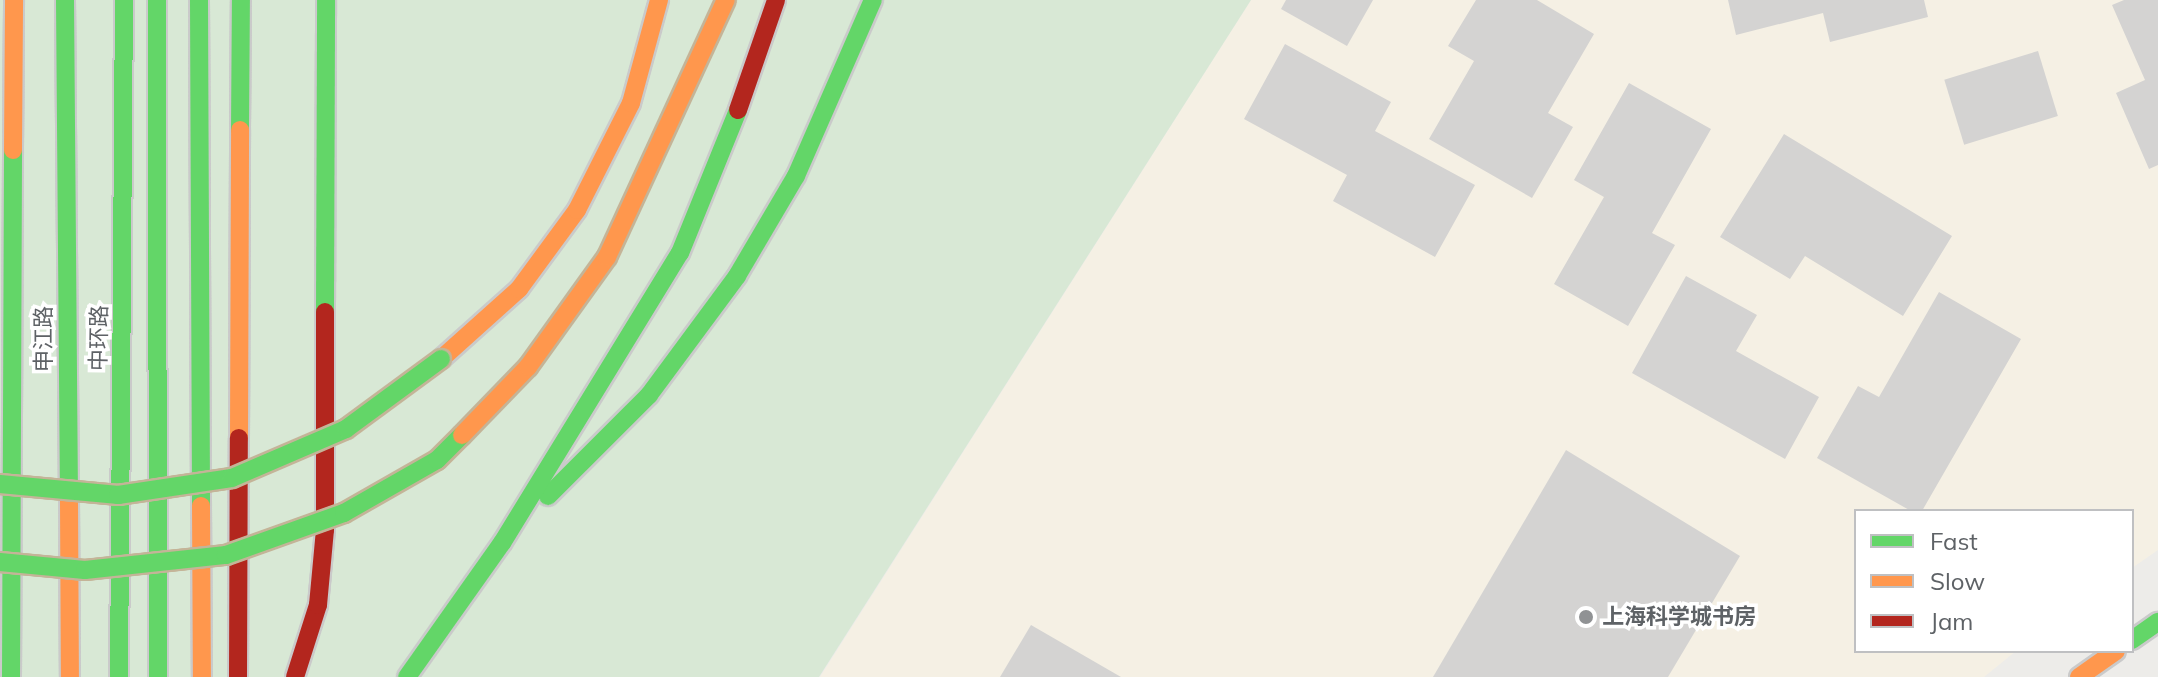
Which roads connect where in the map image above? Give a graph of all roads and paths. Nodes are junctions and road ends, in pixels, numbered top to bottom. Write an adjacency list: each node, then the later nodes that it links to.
1 (14, 0): 18 (main road, bridge)
2 (65, 0): 19 (main road, 申江路)
3 (124, 0): 20 (main road, 中环路, bridge)
4 (157, 0): 21 (main road, bridge)
5 (199, 0): 22 (main road)
6 (241, 0): 23 (main road, bridge)
7 (326, 0): 24 (main road)
8 (659, 0): 12 (main road, bridge)
9 (726, 0): 14 (main road, bridge)
10 (776, 0): 13 (main road)
11 (873, 0): 13 (main road)
12 (0, 484)
13 (502, 543): 25 (main road)
14 (0, 562)
15 (2158, 622): 16 (main road)
16 (2134, 639)
17 (2113, 653): 26 (main road)
18 (11, 677)
19 (70, 677)
20 (119, 677)
21 (158, 677)
22 (202, 677)
23 (238, 677)
24 (295, 677)
25 (407, 677)
26 (2079, 677)

